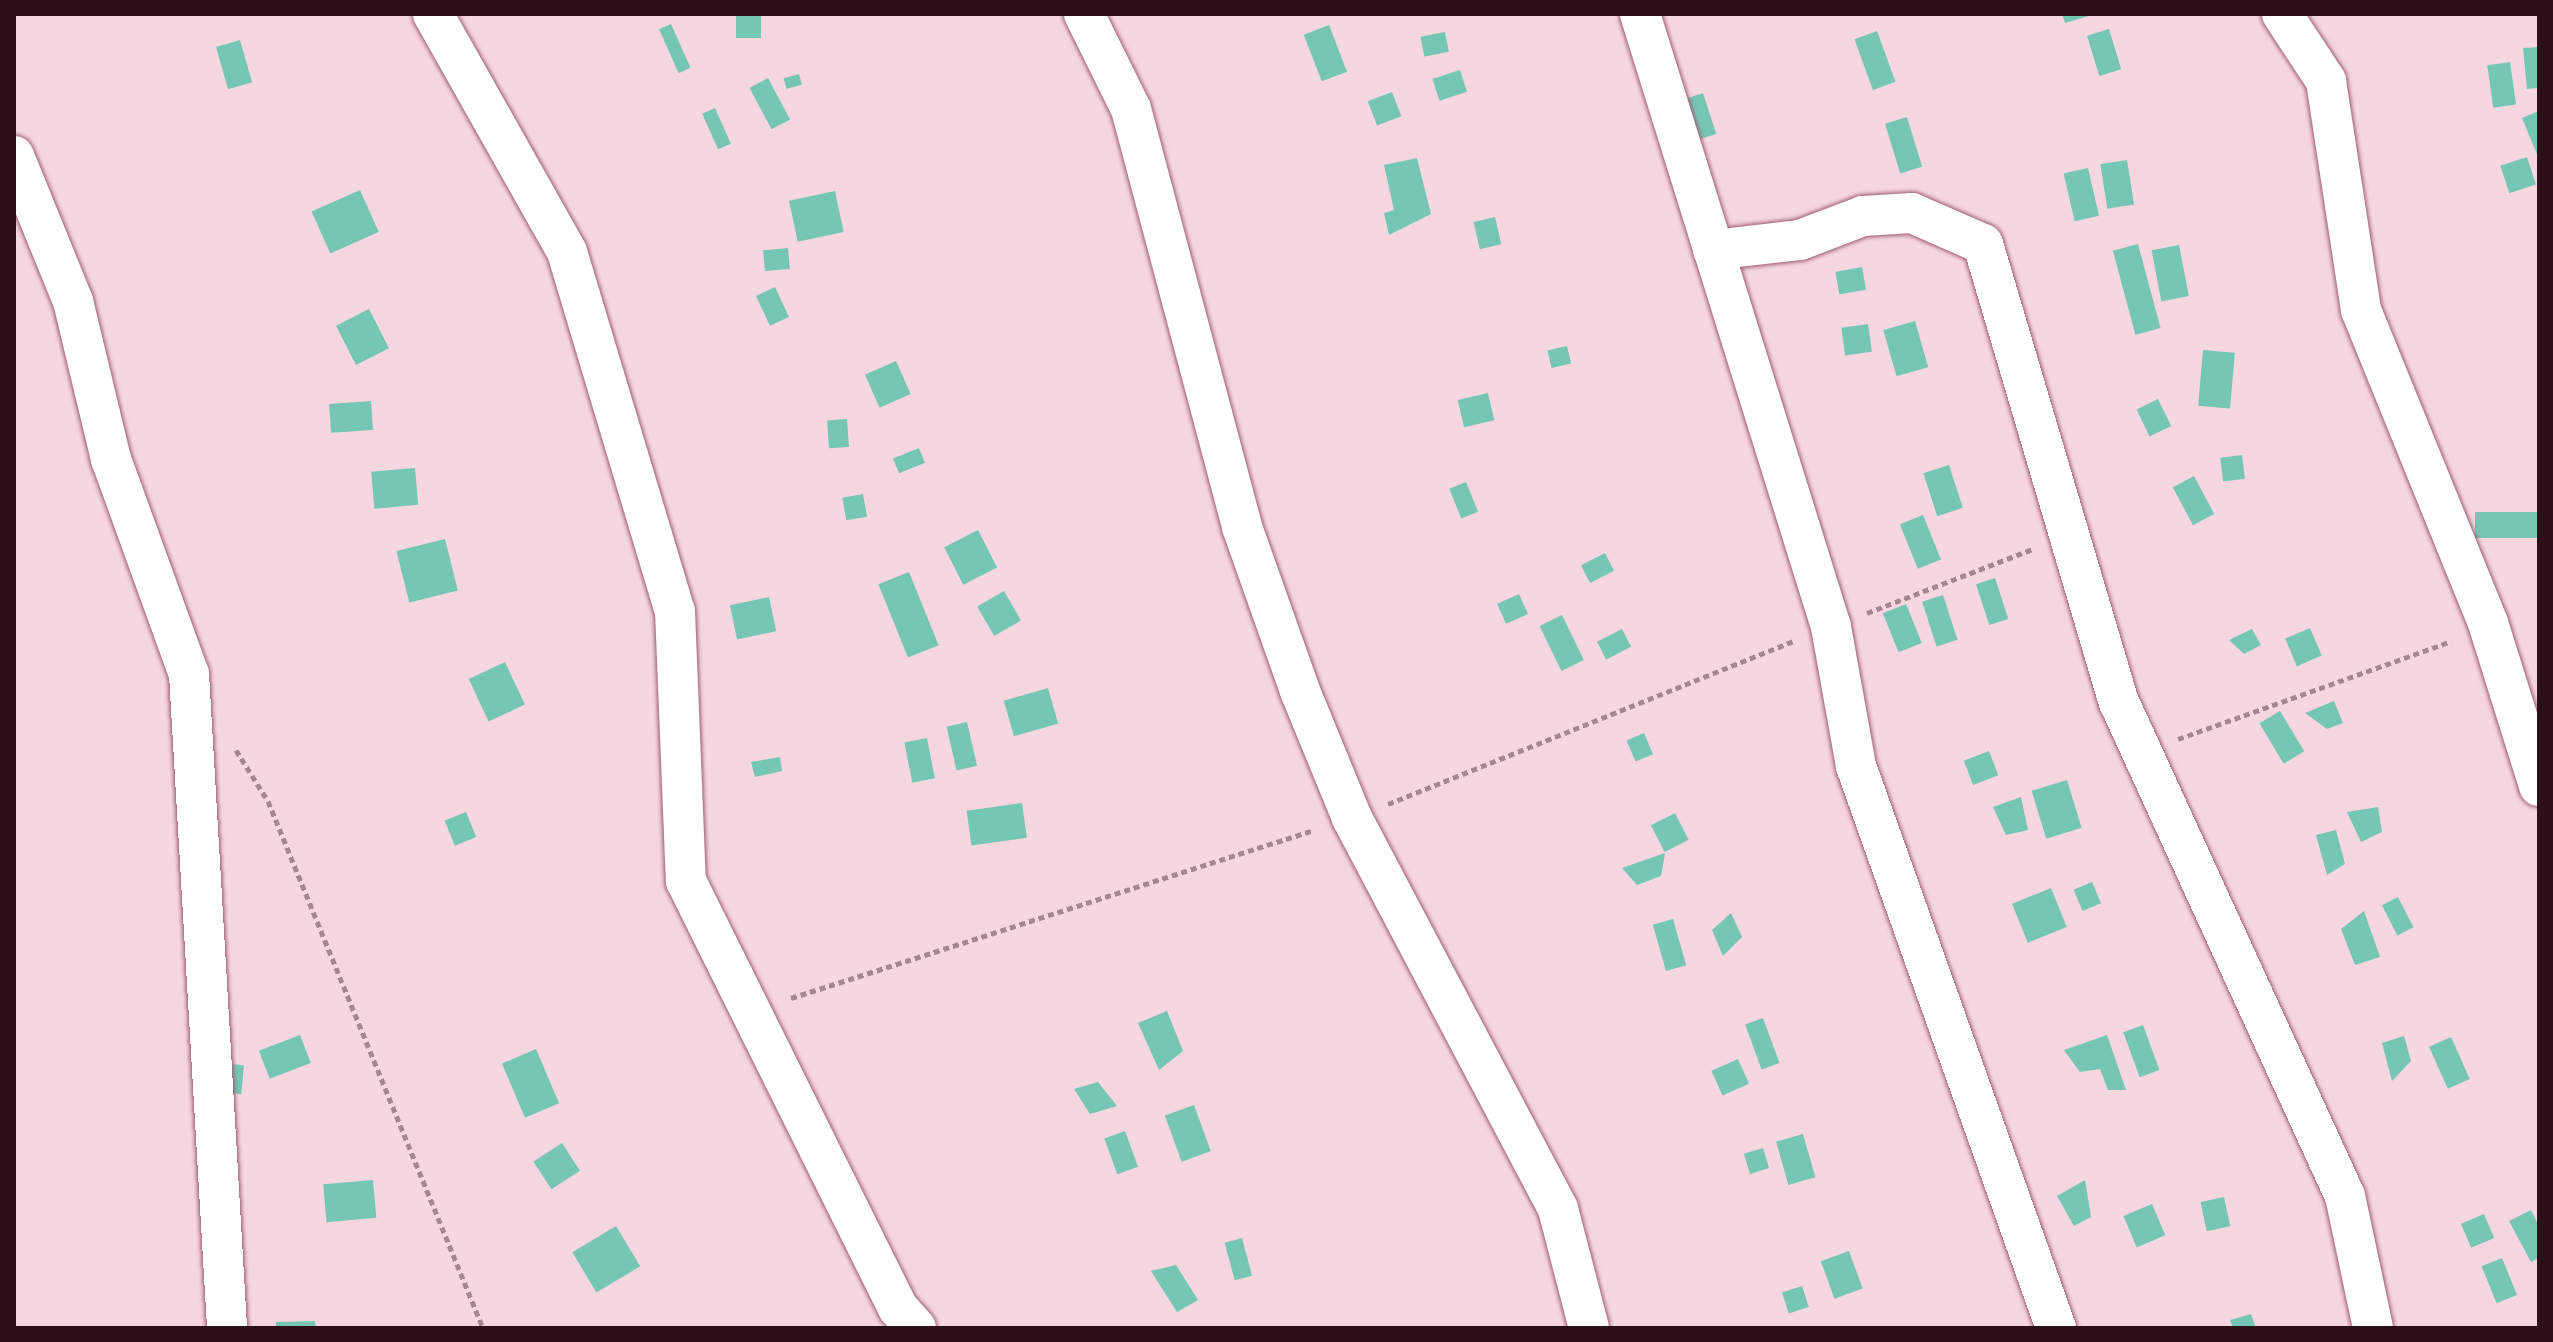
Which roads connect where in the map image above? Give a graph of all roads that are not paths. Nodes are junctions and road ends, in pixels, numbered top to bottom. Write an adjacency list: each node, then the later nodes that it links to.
1 (433, 14): 9 (street)
2 (1084, 14): 10 (street)
3 (1640, 14): 6 (street)
4 (2282, 14): 7 (street)
5 (14, 156): 8 (street)
6 (1713, 250): 11 (street); 12 (street)
7 (2539, 786)
8 (227, 1328)
9 (916, 1328)
10 (1589, 1328)
11 (2056, 1328)
12 (2373, 1328)

